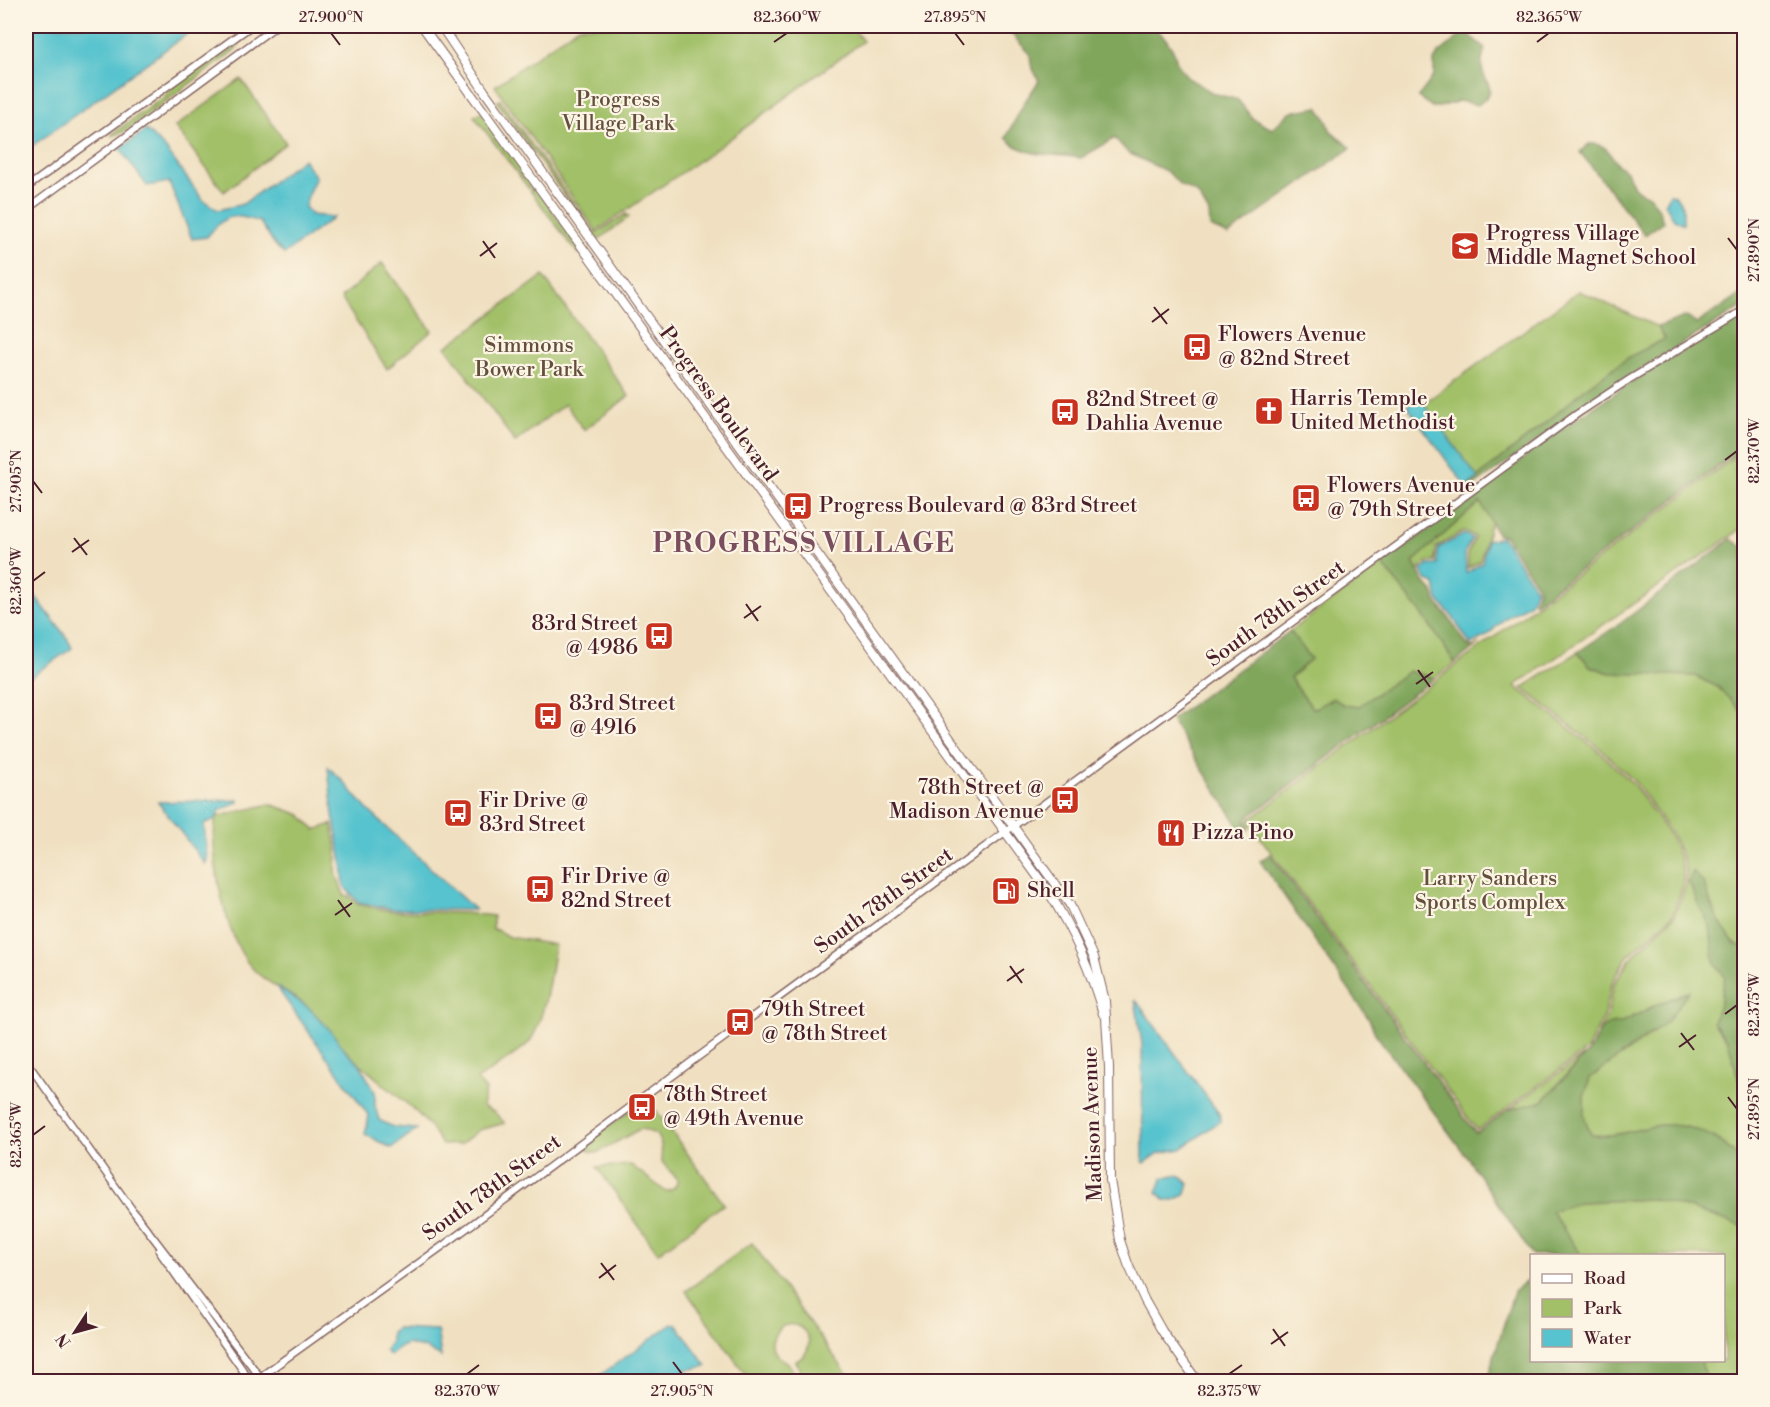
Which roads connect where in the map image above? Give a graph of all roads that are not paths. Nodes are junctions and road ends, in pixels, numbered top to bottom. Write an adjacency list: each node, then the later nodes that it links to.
1 (251, 26): 6 (street)
2 (276, 26): 7 (street)
3 (423, 26): 5 (main road, Progress Boulevard)
4 (441, 26): 8 (main road, Progress Boulevard)
5 (519, 159): 8 (main road); 9 (main road, Progress Boulevard)
6 (26, 188)
7 (26, 210)
8 (585, 230): 9 (main road); 10 (main road, Progress Boulevard)
9 (587, 254): 11 (main road, Progress Boulevard)
10 (633, 297): 11 (main road); 13 (main road, Progress Boulevard)
11 (623, 305): 14 (main road, Progress Boulevard)
12 (1744, 310): 15 (street, South 78th Street)
13 (929, 706): 14 (main road); 15 (main road, Progress Boulevard)
14 (919, 713): 16 (main road, Progress Boulevard)
15 (1015, 825): 16 (street, South 78th Street); 17 (main road, Madison Avenue)
16 (1006, 832): 17 (main road, Madison Avenue); 20 (street, South 78th Street)
17 (1106, 1024): 22 (main road, Madison Avenue)
18 (26, 1061): 19 (street)
19 (133, 1210): 20 (street); 21 (street)
20 (262, 1379): 21 (street, South 78th Street)
21 (252, 1382)
22 (1198, 1382)

